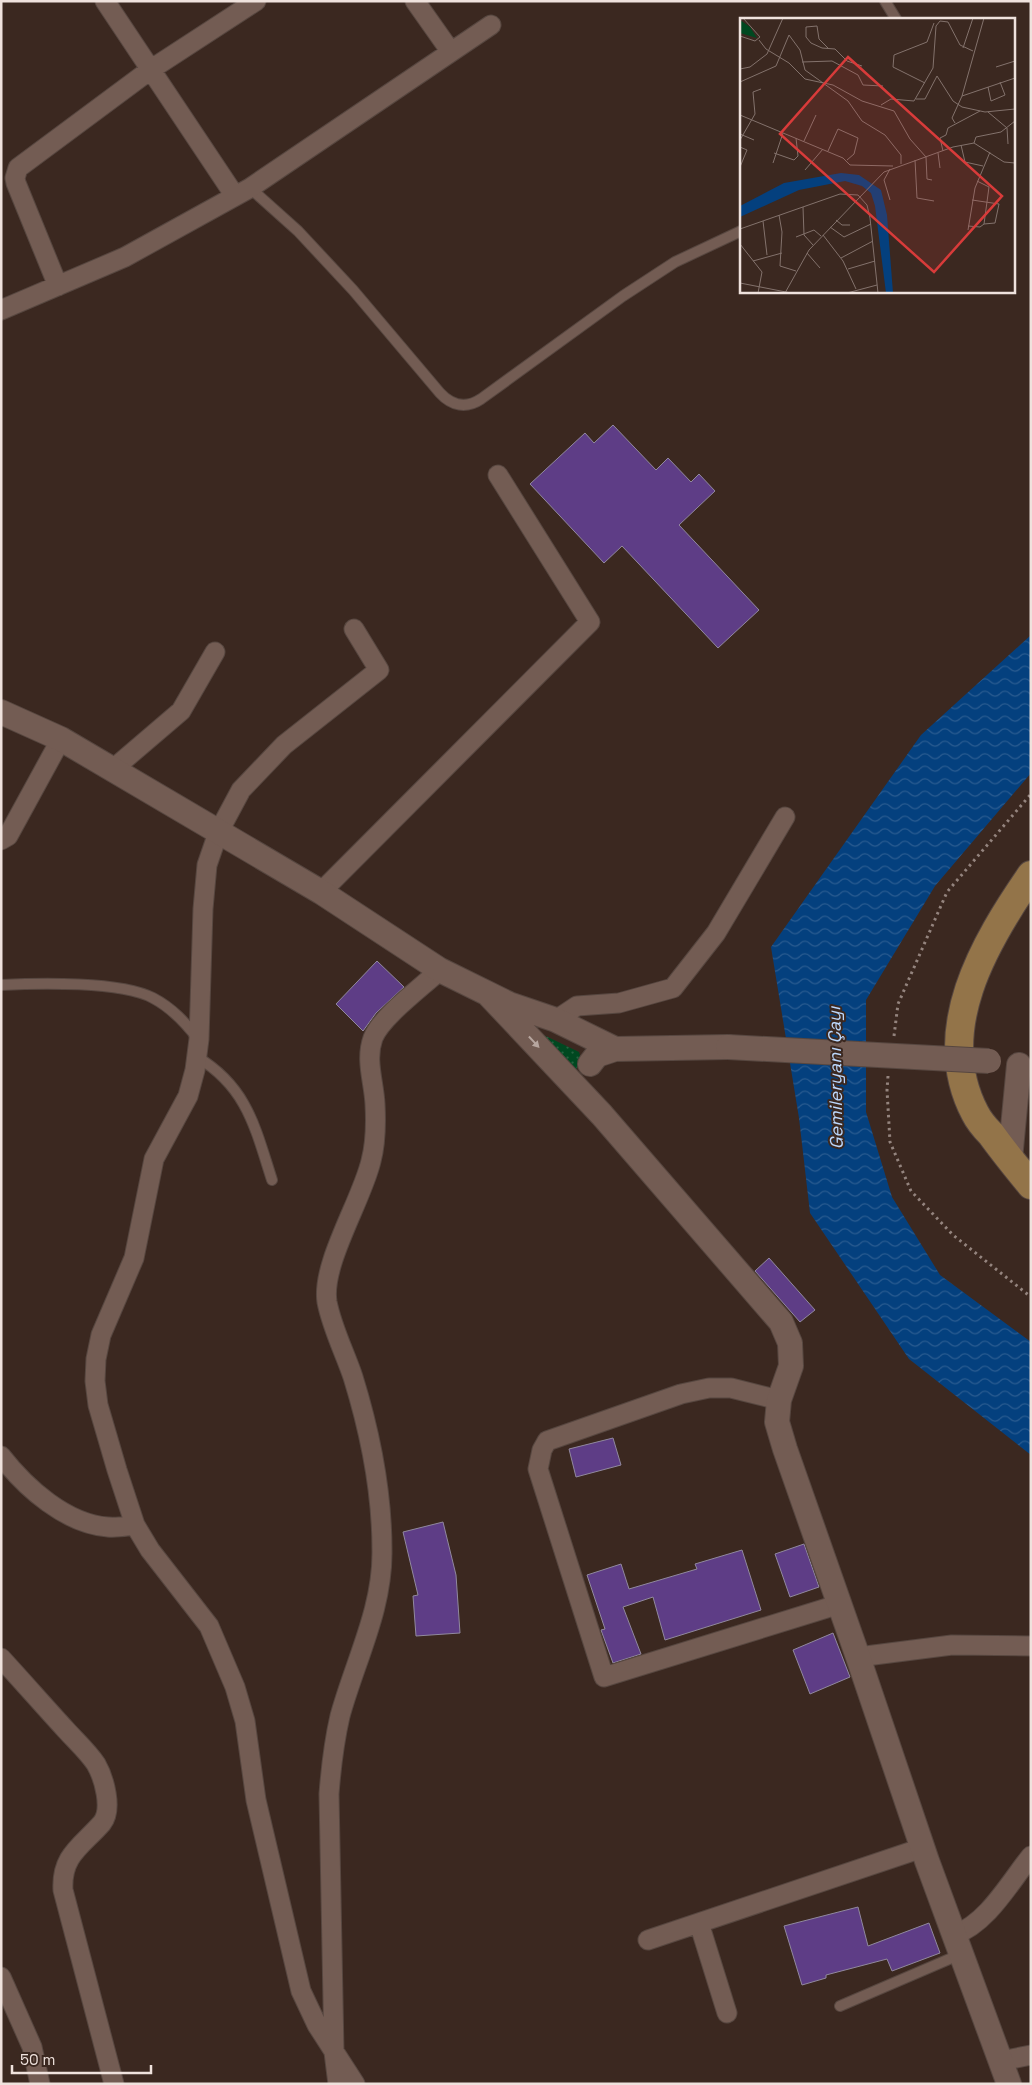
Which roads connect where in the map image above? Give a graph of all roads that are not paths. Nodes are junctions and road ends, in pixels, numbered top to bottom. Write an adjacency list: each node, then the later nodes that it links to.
1 (106, 1): 8 (street)
2 (256, 1): 8 (street)
3 (415, 1): 7 (street)
4 (885, 1): 5 (lane)
5 (895, 18)
6 (491, 25): 7 (street)
7 (451, 52): 9 (street)
8 (150, 70): 9 (street); 11 (street)
9 (242, 192): 10 (lane); 11 (street)
10 (740, 232)
11 (58, 286): 12 (street)
12 (1, 310)
13 (498, 475): 23 (street)
14 (354, 629): 20 (street)
15 (214, 652): 18 (street)
16 (1, 712): 17 (street)
17 (61, 739): 18 (street); 21 (street)
18 (112, 770): 20 (street)
19 (785, 817): 27 (street)
20 (218, 833): 23 (street); 29 (street)
21 (1, 840)
22 (1031, 875): 34 (main road)
23 (321, 892): 24 (street)
24 (440, 970): 26 (street); 52 (street)
25 (1, 985): 29 (lane)
26 (488, 994): 27 (street); 33 (street, one-way to 33)
27 (556, 1020): 28 (street)
28 (578, 1030): 30 (street); 31 (street)
29 (198, 1048): 35 (lane); 39 (street)
30 (615, 1049): 31 (street); 32 (street, bridge)
31 (590, 1064): 33 (street)
32 (1025, 1065): 34 (street)
33 (602, 1115): 37 (street)
34 (1010, 1159): 36 (main road)
35 (272, 1180)
36 (1031, 1185)
37 (779, 1400): 40 (street); 40 (street)
38 (1, 1456): 39 (street)
39 (135, 1525): 52 (street)
40 (840, 1604): 42 (street)
41 (1031, 1646): 42 (street)
42 (858, 1657): 44 (street)
43 (1, 1658): 56 (street)
44 (922, 1848): 46 (street); 48 (street)
45 (1031, 1856): 48 (street)
46 (699, 1923): 47 (street); 51 (street)
47 (648, 1940)
48 (958, 1945): 50 (lane); 54 (street)
49 (1, 1977): 55 (street)
50 (840, 2006)
51 (727, 2013)
52 (334, 2052): 57 (street); 58 (street)
53 (1031, 2055): 54 (street)
54 (1001, 2061): 59 (street)
55 (40, 2084)
56 (114, 2084)
57 (338, 2084)
58 (355, 2084)
59 (1009, 2084)

